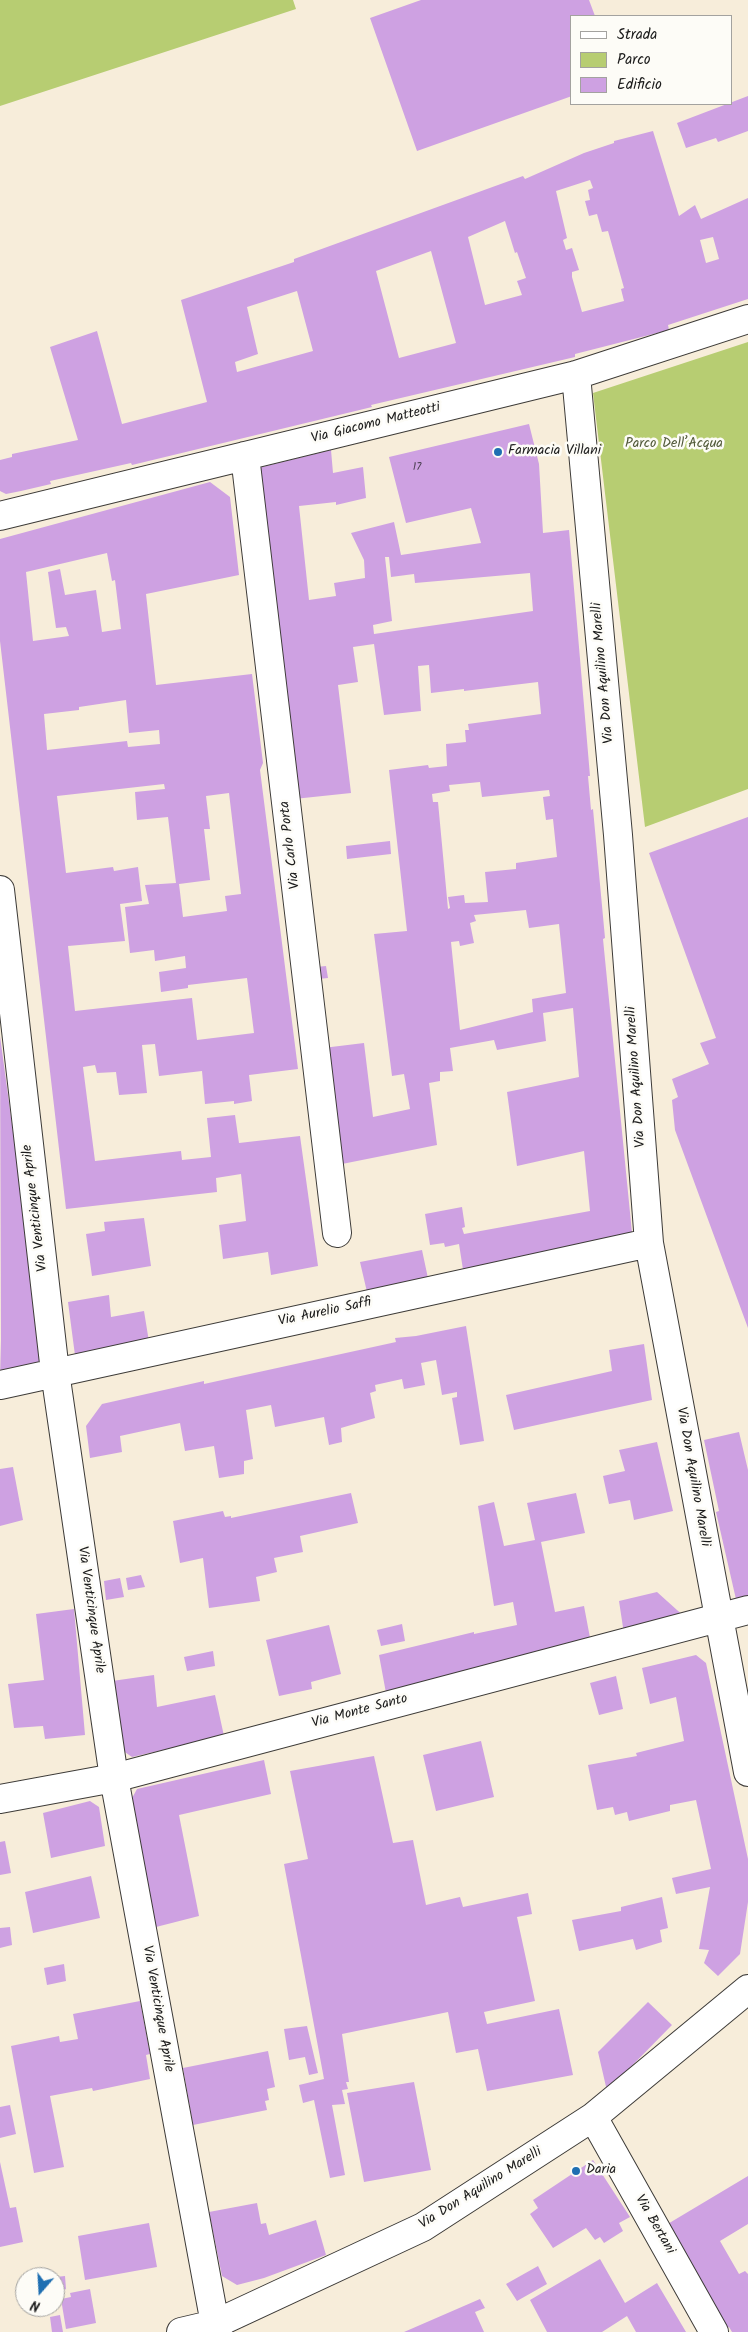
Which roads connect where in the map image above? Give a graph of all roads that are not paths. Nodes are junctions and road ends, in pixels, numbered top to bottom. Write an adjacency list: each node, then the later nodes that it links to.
1 (748, 319): 2 (street, Via Giacomo Matteotti)
2 (576, 375): 3 (street, Via Giacomo Matteotti); 7 (street, Via Don Aquilino Marelli)
3 (245, 456): 4 (street, Via Giacomo Matteotti); 6 (street, Via Carlo Porta)
4 (0, 516)
5 (0, 890): 8 (street, Via Venticinque Aprile)
6 (337, 1233)
7 (649, 1243): 8 (street, Via Aurelio Saffi); 11 (street, Via Don Aquilino Marelli)
8 (55, 1372): 9 (street, Via Aurelio Saffi); 13 (street, Via Venticinque Aprile)
9 (0, 1384)
10 (748, 1610): 11 (street, Via Monte Santo)
11 (718, 1617): 12 (street, Via Don Aquilino Marelli); 13 (street, Via Monte Santo)
12 (748, 1772)
13 (114, 1778): 14 (street, Via Monte Santo); 17 (street, Via Venticinque Aprile)
14 (0, 1798)
15 (748, 1989): 16 (street, Via Don Aquilino Marelli)
16 (593, 2117): 17 (street, Via Don Aquilino Marelli); 19 (street, Via Bertani)
17 (217, 2328): 18 (street, Via Don Aquilino Marelli)
18 (181, 2332)
19 (714, 2332)

